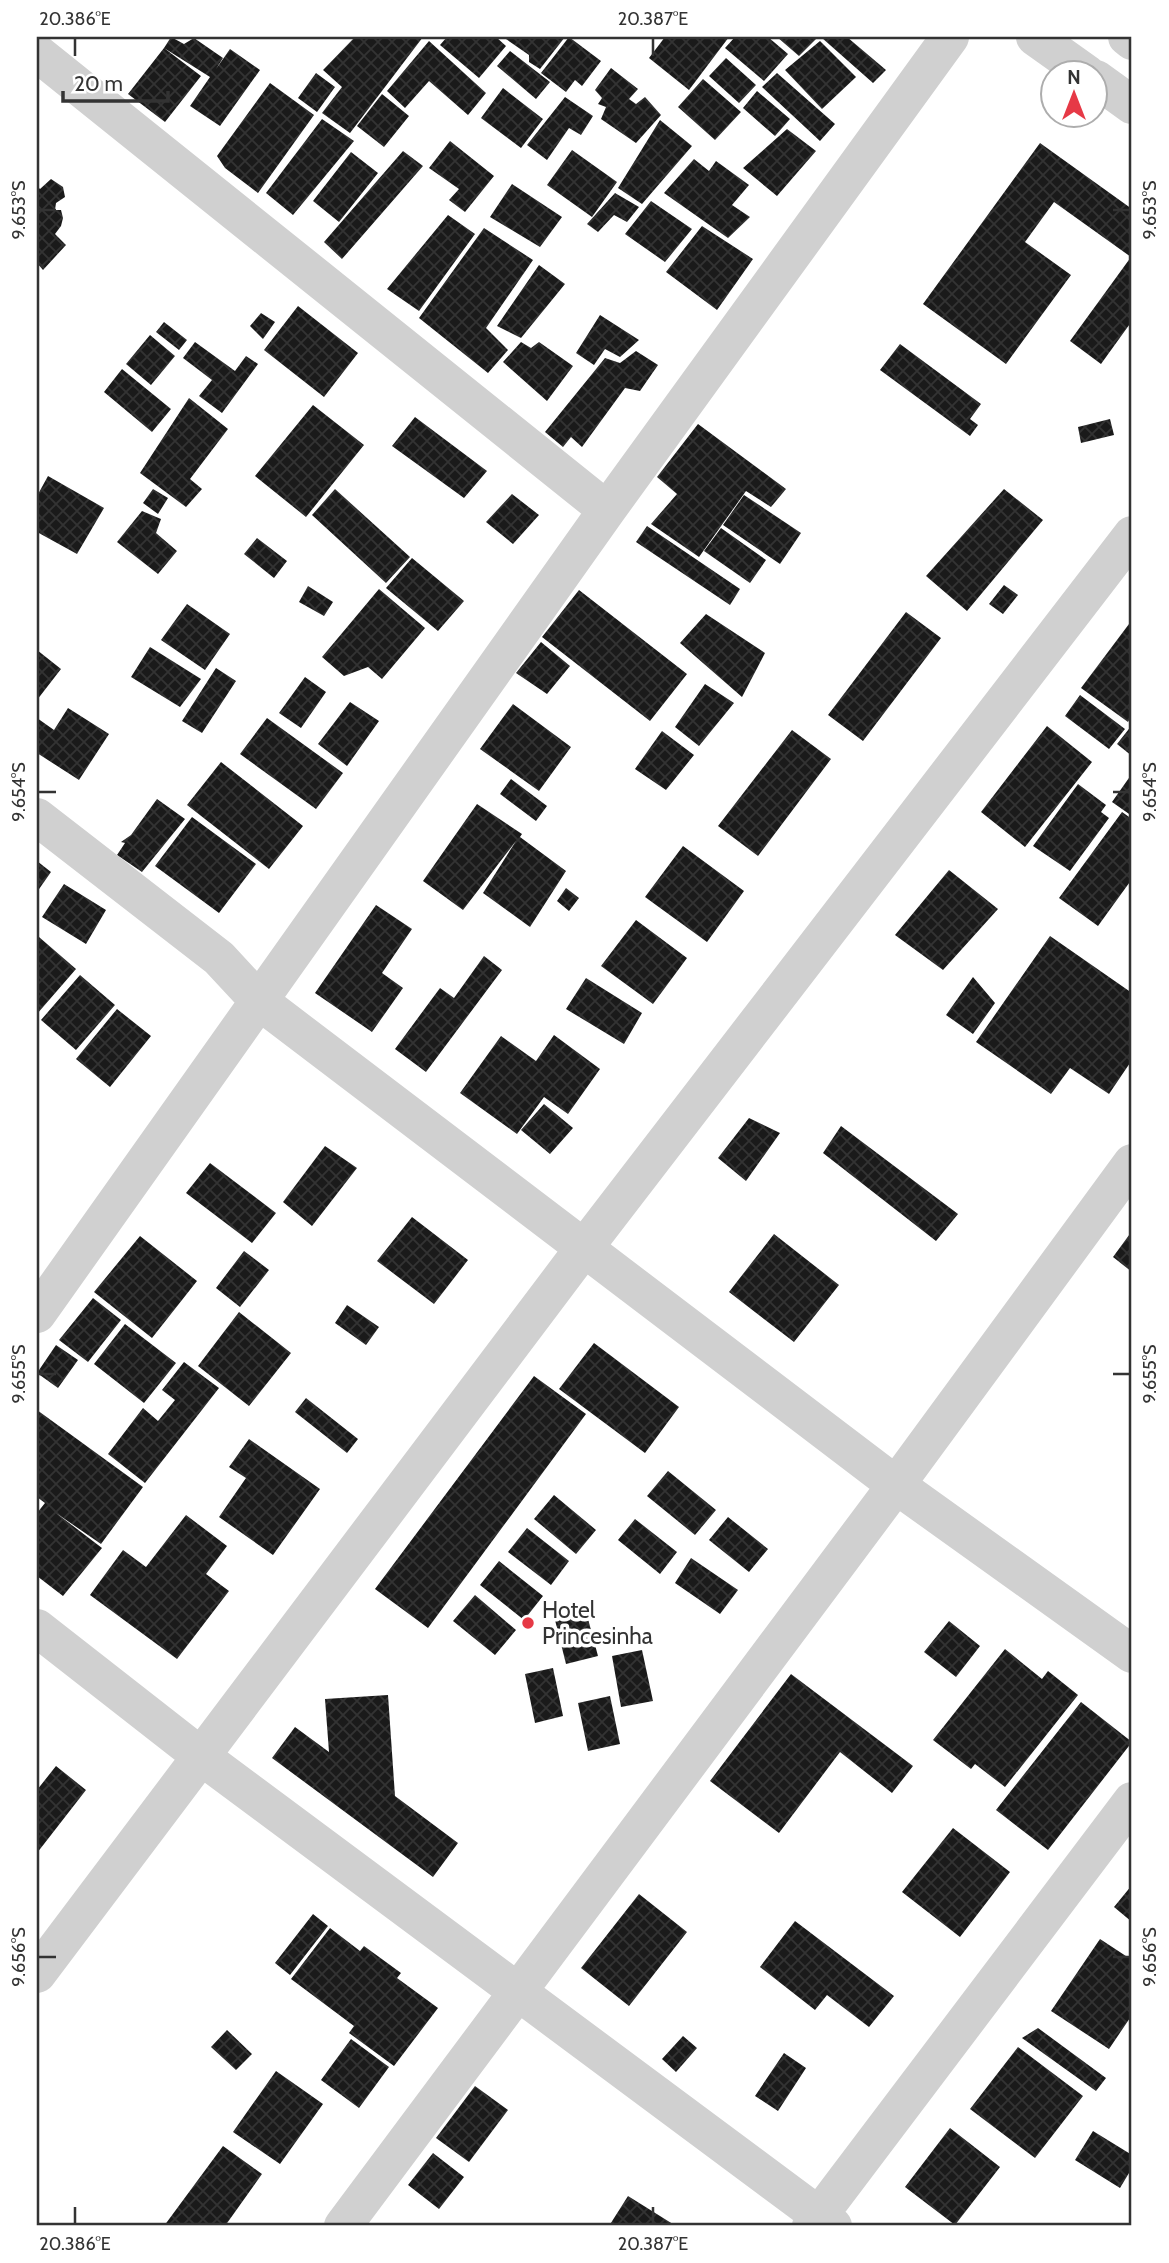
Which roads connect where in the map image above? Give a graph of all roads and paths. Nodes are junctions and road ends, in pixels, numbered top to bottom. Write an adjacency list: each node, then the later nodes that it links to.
1 (950, 37): 9 (street)
2 (1035, 37): 6 (street)
3 (1127, 37): 4 (street)
4 (1132, 41)
5 (37, 53): 9 (street)
6 (1067, 60)
7 (1110, 89): 8 (street)
8 (1132, 105)
9 (607, 510): 12 (street)
10 (1132, 536): 14 (street)
11 (37, 817): 12 (street)
12 (259, 1000): 14 (street); 15 (street)
13 (1132, 1163): 16 (street)
14 (584, 1248): 16 (street); 19 (street)
15 (37, 1314)
16 (897, 1485): 18 (street); 22 (street)
17 (37, 1628): 19 (street)
18 (1132, 1654)
19 (202, 1757): 21 (street); 22 (street)
20 (1132, 1801): 23 (street)
21 (37, 1973)
22 (517, 1992): 23 (street); 24 (street)
23 (821, 2222)
24 (343, 2226)

